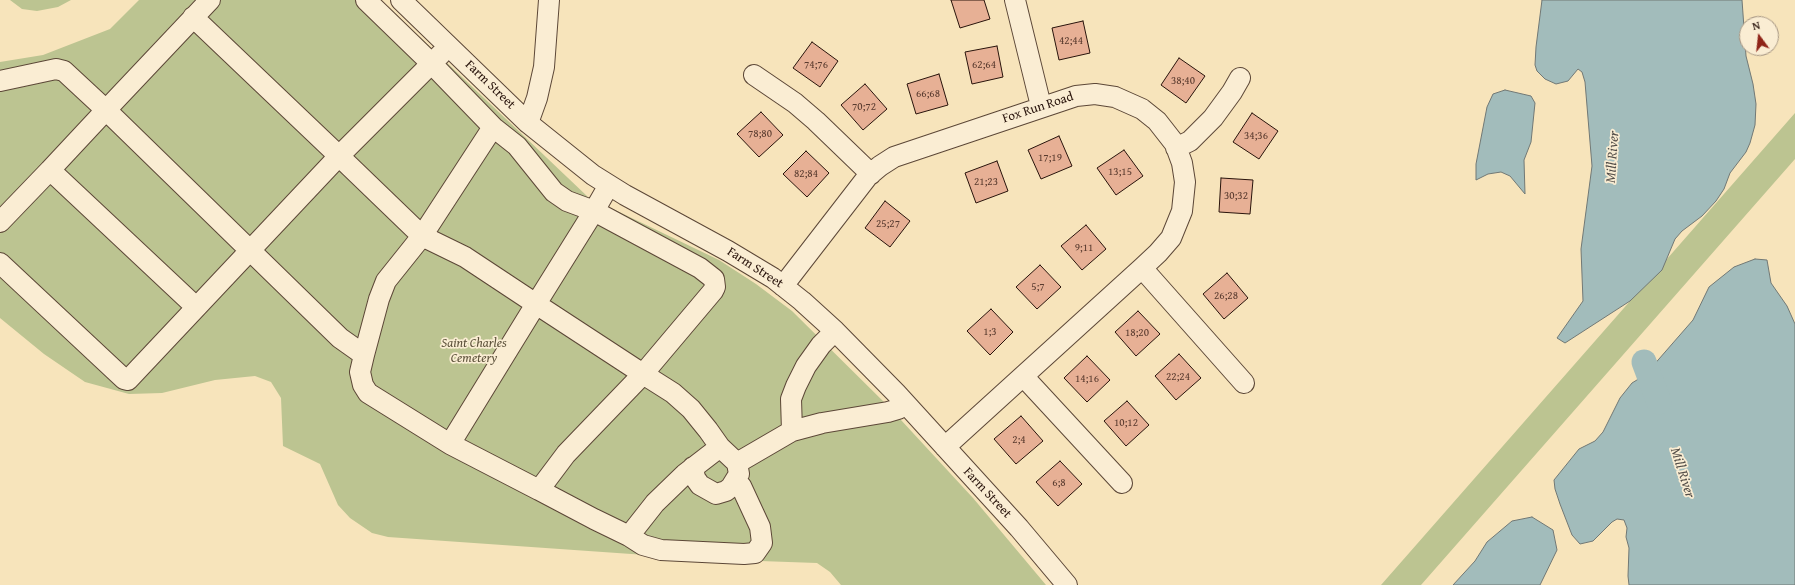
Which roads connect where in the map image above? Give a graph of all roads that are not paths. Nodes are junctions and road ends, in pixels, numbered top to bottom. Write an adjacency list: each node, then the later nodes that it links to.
1 (210, 0): 6 (street)
2 (366, 0): 8 (street)
3 (402, 0): 7 (street, Farm Street)
4 (549, 0): 14 (street)
5 (1016, 0): 12 (street)
6 (193, 17): 13 (street); 17 (street)
7 (449, 45): 8 (street); 14 (street, Farm Street)
8 (432, 64): 15 (street); 17 (street)
9 (754, 75): 19 (street)
10 (1240, 78): 16 (street)
11 (0, 81): 13 (street)
12 (1041, 106): 16 (street, Fox Run Road); 19 (street, Fox Run Road)
13 (106, 110): 18 (street); 24 (street)
14 (528, 123): 20 (street, Farm Street)
15 (492, 127): 21 (street); 23 (street)
16 (1176, 148): 26 (street, Fox Run Road)
17 (339, 156): 23 (street); 24 (street)
18 (50, 170): 22 (street); 29 (street)
19 (871, 174): 27 (street, Fox Run Road)
20 (609, 185): 21 (street); 27 (street, Farm Street)
21 (594, 211): 28 (street); 32 (street)
22 (0, 222)
23 (422, 236): 28 (street); 31 (street)
24 (251, 250): 29 (street); 31 (street)
25 (0, 263): 29 (street)
26 (1142, 268): 33 (street, Fox Run Road); 34 (street)
27 (783, 286): 30 (street, Farm Street)
28 (536, 304): 32 (street); 37 (street)
29 (196, 307)
30 (835, 331): 35 (street, Farm Street); 36 (street)
31 (364, 355): 37 (street)
32 (643, 374): 39 (street); 43 (street)
33 (1023, 376): 38 (street, Fox Run Road); 42 (street)
34 (1244, 383)
35 (905, 404): 36 (street); 38 (street, Farm Street)
36 (792, 431): 41 (street)
37 (450, 444): 43 (street)
38 (945, 447): 45 (street, Farm Street)
39 (720, 448): 40 (street); 41 (street)
40 (693, 467): 41 (street); 44 (street)
41 (736, 472): 44 (street)
42 (1122, 483)
43 (540, 490): 44 (street)
44 (629, 536)
45 (1067, 585)

